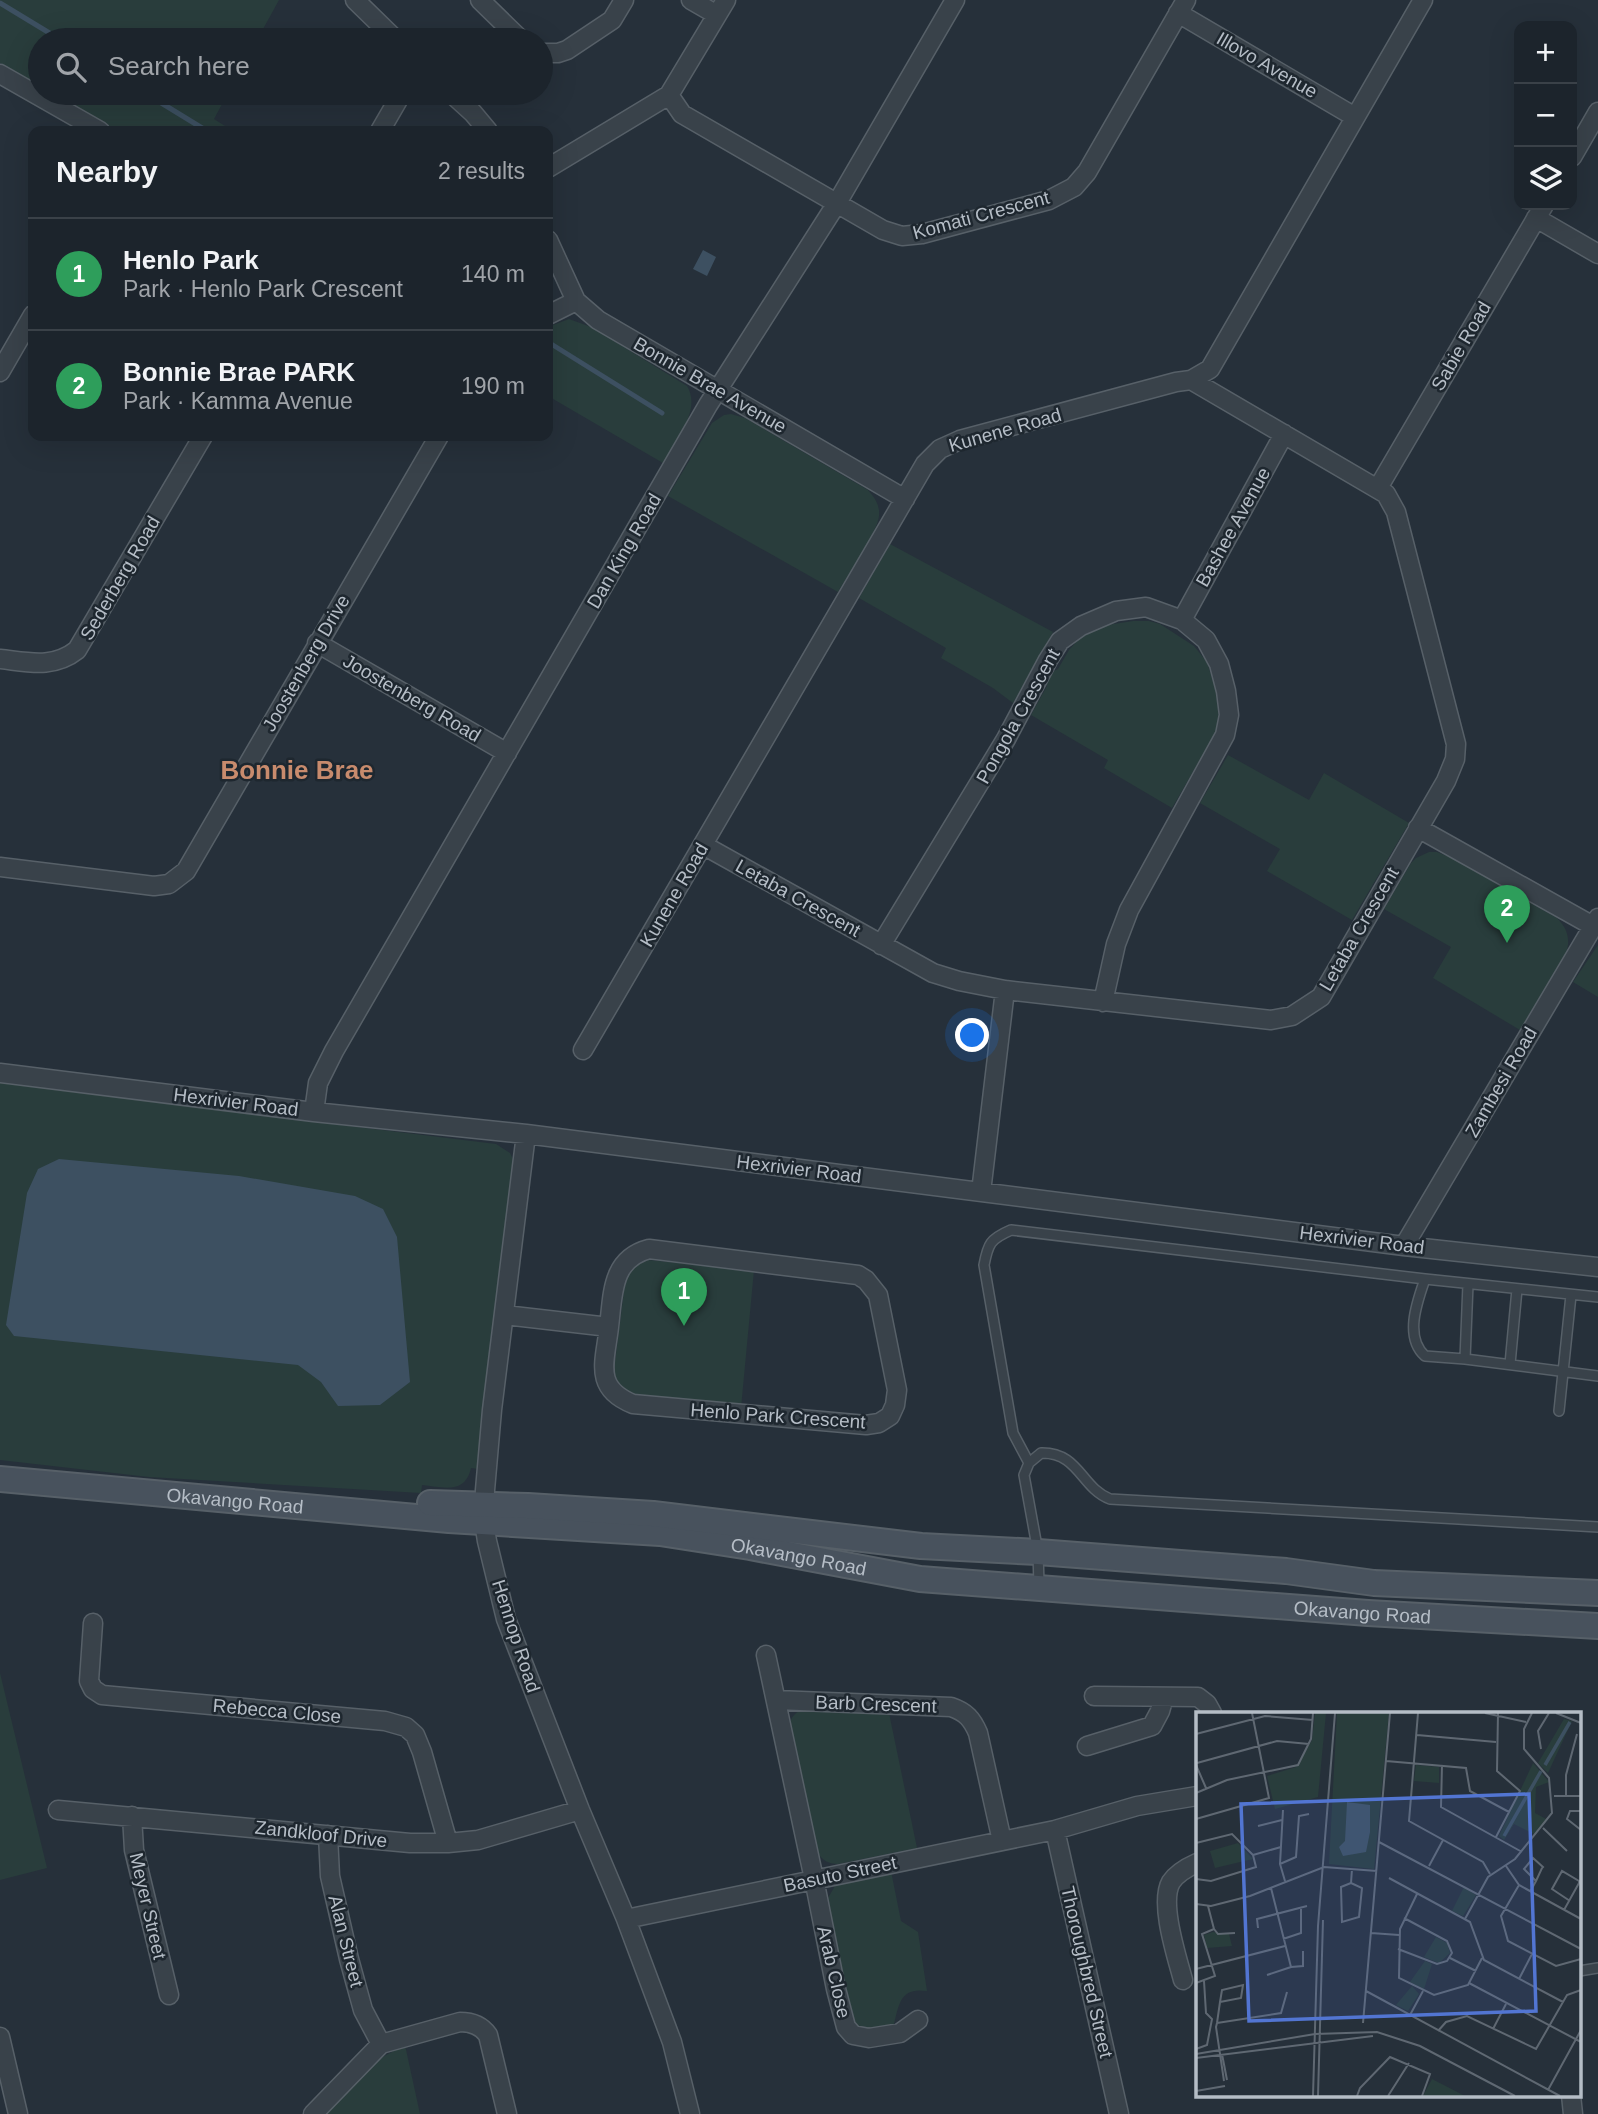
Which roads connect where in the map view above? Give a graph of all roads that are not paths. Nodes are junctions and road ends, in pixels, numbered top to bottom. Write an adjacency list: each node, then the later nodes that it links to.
1 (355, 0): 9 (street)
2 (480, 0): 10 (street)
3 (624, 0): 11 (street)
4 (691, 0): 8 (street)
5 (955, 0): 25 (street, Dan King Road)
6 (1423, 0): 19 (street, Kunene Road)
7 (1182, 6): 19 (street, Illovo Avenue); 25 (street, Komati Crescent)
8 (722, 8): 14 (street)
9 (384, 28)
10 (509, 28)
11 (553, 53)
12 (0, 74): 13 (street)
13 (28, 90)
14 (669, 95): 24 (street); 25 (street, Komati Crescent)
15 (54, 105): 20 (street)
16 (395, 105): 21 (street)
17 (464, 105): 22 (street)
18 (1598, 112): 23 (street)
19 (1355, 117): 33 (street, Kunene Road)
20 (91, 126)
21 (383, 126)
22 (484, 126)
23 (1577, 148)
24 (553, 166)
25 (836, 203): 34 (street, Dan King Road)
26 (1540, 211): 28 (street); 38 (street, Sabie Road)
27 (553, 251): 29 (street, Bonnie Brae Avenue)
28 (1598, 254)
29 (576, 301): 30 (street); 34 (street, Bonnie Brae Avenue)
30 (553, 312)
31 (28, 324): 32 (street)
32 (0, 372)
33 (1191, 380): 35 (street, Letaba Crescent); 39 (street, Kunene Road)
34 (718, 390): 39 (street, Bonnie Brae Avenue); 43 (street, Dan King Road)
35 (1284, 434): 38 (street, Letaba Crescent); 40 (street, Bashee Avenue)
36 (200, 441): 42 (street, Sederberg Road)
37 (436, 441): 41 (street, Joostenberg Drive)
38 (1378, 488): 44 (street, Letaba Crescent)
39 (905, 499): 45 (street, Kunene Road)
40 (1182, 620): 48 (street, Pongola Crescent); 50 (street, Pongola Crescent)
41 (317, 643): 43 (street, Joostenberg Road); 46 (street, Joostenberg Drive)
42 (0, 659)
43 (506, 753): 53 (street, Dan King Road)
44 (1418, 828): 47 (street); 50 (street, Letaba Crescent)
45 (703, 845): 48 (street, Letaba Crescent); 51 (street, Kunene Road)
46 (0, 867)
47 (1596, 922): 56 (street, Zambesi Road)
48 (881, 945): 49 (street, Letaba Crescent)
49 (1005, 990): 50 (street, Letaba Crescent); 55 (street)
50 (1103, 1002)
51 (583, 1050)
52 (0, 1073): 53 (street, Hexrivier Road)
53 (314, 1112): 54 (street, Hexrivier Road)
54 (526, 1134): 55 (street, Hexrivier Road); 63 (street, Hennop Road)
55 (981, 1192): 56 (street, Hexrivier Road)
56 (1405, 1246): 57 (street, Hexrivier Road)
57 (1598, 1268)
58 (1425, 1279): 59 (lane); 65 (lane); 70 (lane)
59 (1468, 1284): 60 (lane); 65 (lane)
60 (1517, 1289): 61 (lane); 66 (lane)
61 (1571, 1295): 62 (lane); 67 (lane)
62 (1598, 1297)
63 (505, 1315): 64 (street); 73 (street, Hennop Road)
64 (609, 1327): 64 (street, Henlo Park Crescent)
65 (1465, 1359): 66 (lane)
66 (1510, 1364): 67 (lane)
67 (1563, 1372): 68 (lane); 69 (lane)
68 (1598, 1376)
69 (1559, 1411)
70 (1029, 1463): 74 (lane); 75 (lane)
71 (0, 1469): 73 (main road, Okavango Road)
72 (0, 1479): 73 (main road, Okavango Road)
73 (484, 1514): 75 (main road, Okavango Road); 76 (main road, Okavango Road); 88 (street, Hennop Road)
74 (1598, 1527)
75 (1038, 1552): 76 (lane); 77 (main road, Okavango Road)
76 (1039, 1588): 79 (main road, Okavango Road)
77 (1598, 1593)
78 (93, 1623): 93 (street, Rebecca Close)
79 (1598, 1626)
80 (766, 1655): 83 (street)
81 (1094, 1696): 82 (street)
82 (1164, 1697): 84 (street); 85 (street)
83 (776, 1700): 92 (street, Barb Crescent); 95 (street)
84 (1211, 1712)
85 (1087, 1746)
86 (1196, 1796): 90 (street, Basuto Street)
87 (58, 1810): 89 (street, Zandkloof Drive)
88 (580, 1810): 93 (street, Zandkloof Drive); 96 (street, Hennop Road)
89 (132, 1816): 91 (street, Zandkloof Drive); 100 (street, Meyer Street)
90 (1055, 1830): 92 (street, Basuto Street); 109 (street, Thoroughbred Street)
91 (328, 1835): 93 (street, Zandkloof Drive); 103 (street, Alan Street)
92 (1003, 1841): 95 (street, Basuto Street)
93 (448, 1843)
94 (1196, 1863): 99 (street)
95 (814, 1879): 96 (street, Basuto Street); 101 (street, Arab Close)
96 (626, 1919): 108 (street, Hennop Road)
97 (1598, 1968): 98 (lane)
98 (1580, 1971)
99 (1183, 1980)
100 (169, 1994)
101 (918, 2020)
102 (0, 2037): 105 (street)
103 (381, 2044): 106 (street); 107 (street)
104 (1571, 2096): 110 (street)
105 (18, 2114)
106 (313, 2114)
107 (507, 2114)
108 (690, 2114)
109 (1119, 2114)
110 (1573, 2114)

